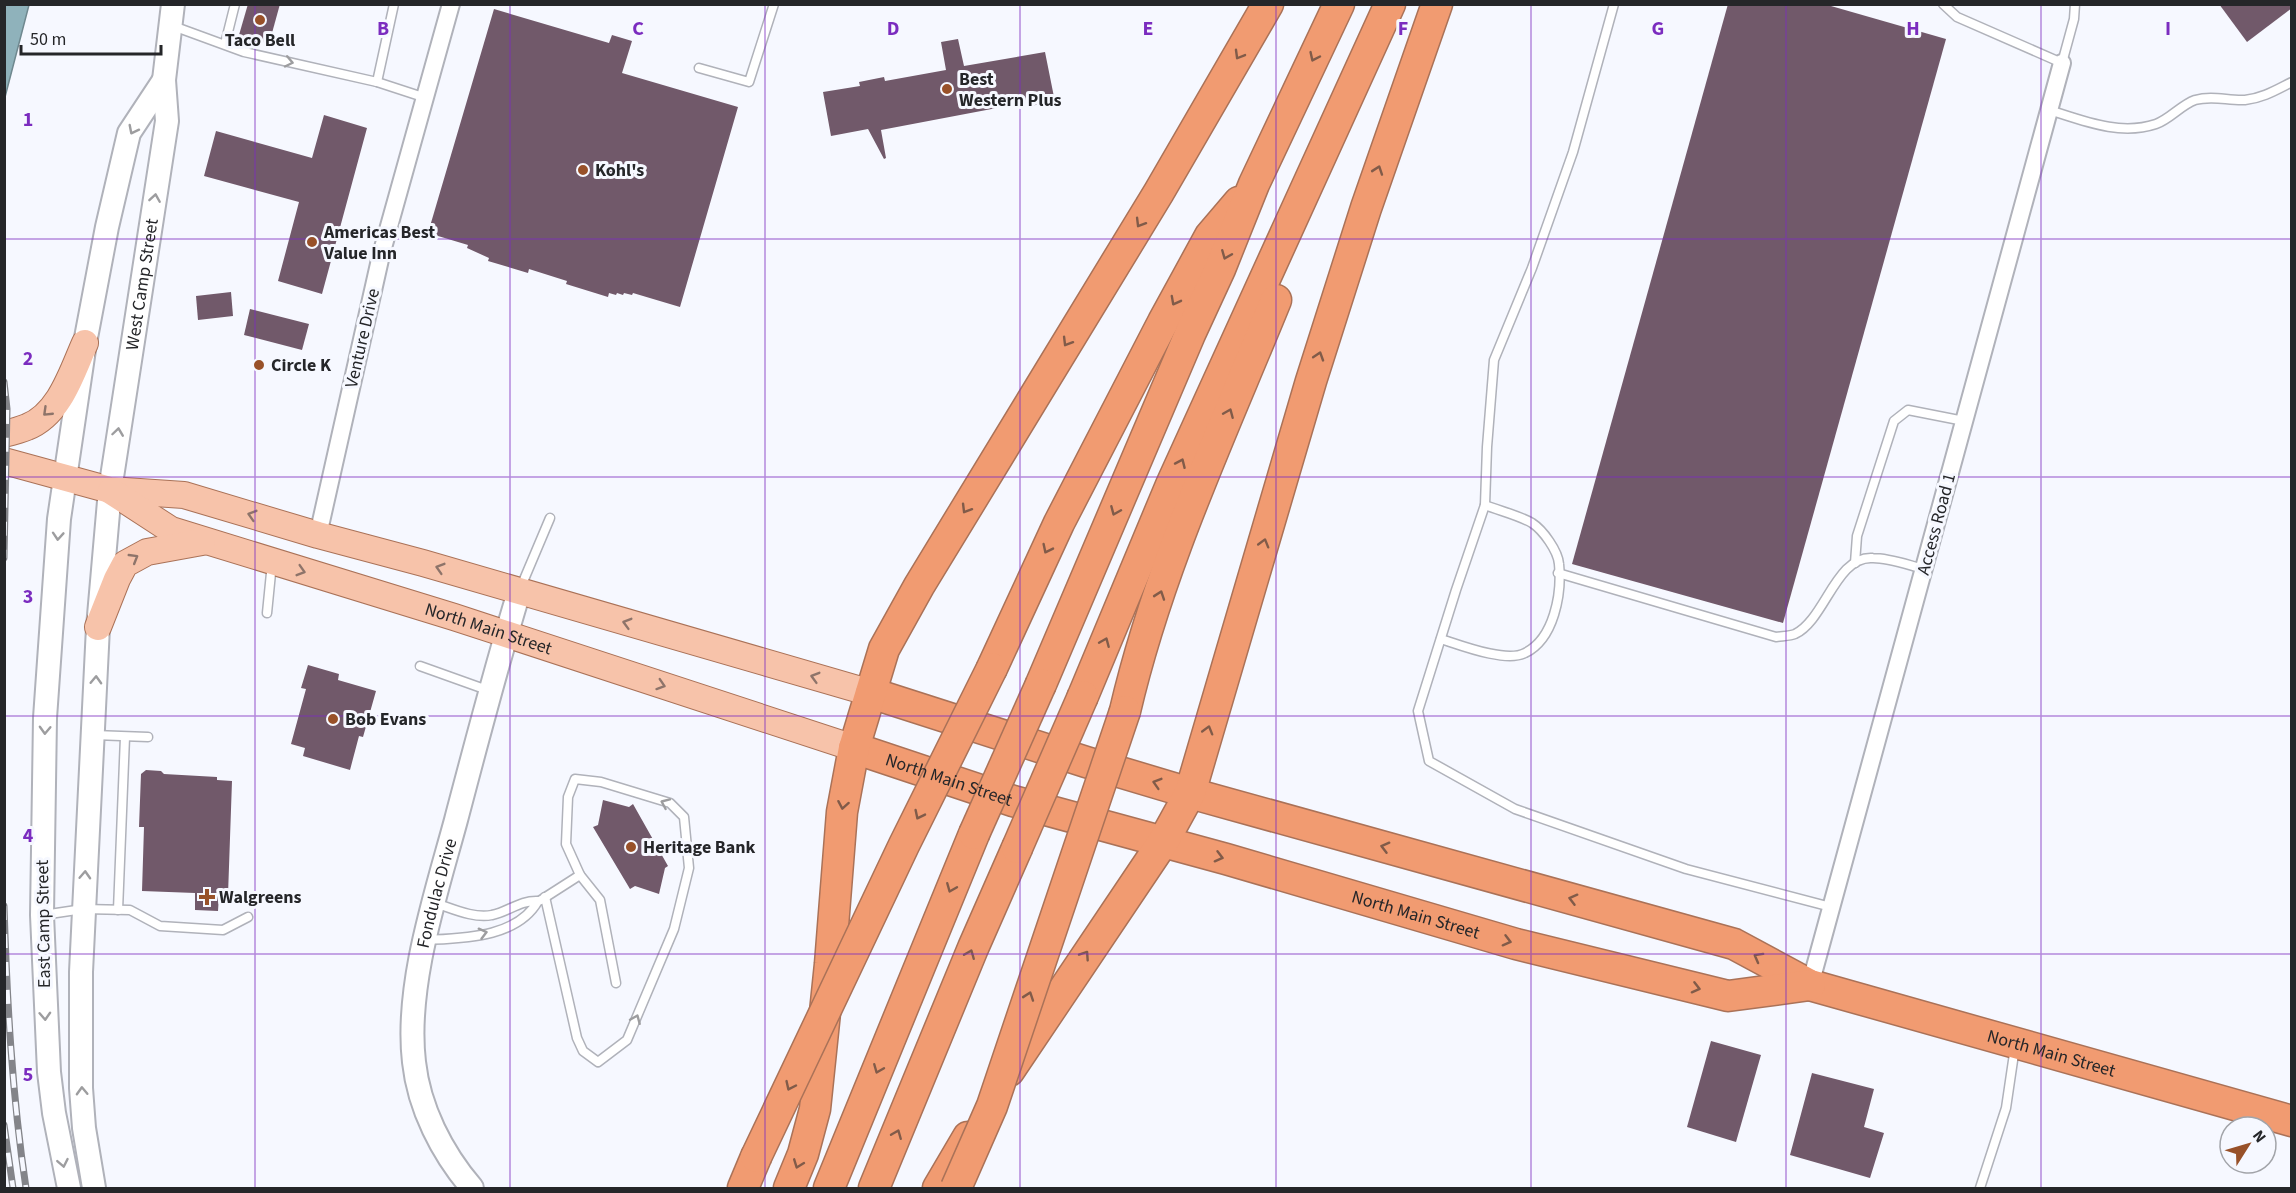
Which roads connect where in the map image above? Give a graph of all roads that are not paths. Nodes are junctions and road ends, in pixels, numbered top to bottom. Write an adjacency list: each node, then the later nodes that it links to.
1 (235, 4): 13 (lane)
2 (394, 4): 17 (lane)
3 (451, 4): 19 (street, Venture Drive)
4 (774, 4): 15 (lane)
5 (1268, 4): 43 (highway, one-way to 43)
6 (1338, 4): 21 (highway, one-way to 21)
7 (1437, 4): 48 (highway, one-way to 7)
8 (1614, 4): 28 (lane)
9 (1943, 4): 14 (lane)
10 (2075, 4): 14 (lane)
11 (1388, 8): 69 (highway, one-way to 11, bridge); 71 (highway, one-way to 11, bridge)
12 (171, 15): 13 (lane); 16 (main road, West Camp Street)
13 (225, 44): 17 (lane, one-way to 17)
14 (2062, 63): 20 (street, Access Road 1)
15 (699, 68)
16 (164, 80): 22 (main road, West Camp Street, one-way to 22); 27 (main road, West Camp Street, one-way to 16)
17 (376, 82): 19 (lane)
18 (2292, 82): 20 (lane)
19 (426, 98): 30 (street, Venture Drive)
20 (2049, 110): 23 (street, Access Road 1)
21 (1254, 184): 66 (highway, one-way to 66, bridge); 68 (highway, one-way to 68, bridge)
22 (85, 343): 24 (main road, one-way to 24); 26 (main road, West Camp Street)
23 (1964, 422): 33 (lane); 34 (street, Access Road 1)
24 (4, 434)
25 (4, 461): 26 (main road, North Main Street)
26 (66, 478): 27 (main road, North Main Street); 56 (main road, East Camp Street, one-way to 56)
27 (110, 490): 30 (main road, North Main Street, one-way to 27); 31 (main road, North Main Street); 38 (main road, East Camp Street)
28 (1485, 505): 35 (lane); 40 (lane)
29 (550, 518): 36 (lane)
30 (318, 535): 36 (main road, North Main Street, one-way to 30)
31 (205, 541): 32 (main road, North Main Street); 38 (main road, one-way to 31)
32 (272, 562): 37 (lane); 39 (main road, North Main Street, one-way to 39)
33 (1855, 563): 34 (lane); 35 (lane)
34 (1924, 569): 53 (street, Access Road 1)
35 (1558, 573): 40 (lane)
36 (519, 592): 39 (main road, Fondulac Drive); 43 (main road, North Main Street, one-way to 36)
37 (267, 613)
38 (98, 627): 44 (main road, East Camp Street, one-way to 38)
39 (506, 634): 42 (main road, Fondulac Drive); 47 (main road, North Main Street, one-way to 47)
40 (1440, 639): 53 (lane)
41 (420, 666): 42 (lane)
42 (491, 691): 52 (main road, Fondulac Drive)
43 (871, 693): 47 (highway); 48 (highway, North Main Street, one-way to 43)
44 (93, 735): 45 (lane); 54 (main road, East Camp Street, one-way to 44)
45 (125, 736): 46 (lane); 55 (lane)
46 (148, 737)
47 (854, 748): 49 (highway, North Main Street); 67 (highway, one-way to 67)
48 (1191, 793): 49 (highway); 60 (highway, North Main Street, one-way to 48)
49 (1163, 842): 60 (highway, North Main Street, one-way to 60); 70 (highway, one-way to 49)
50 (580, 875): 51 (lane); 51 (lane, one-way to 50); 59 (lane)
51 (541, 899): 52 (lane); 58 (lane, one-way to 51)
52 (435, 903): 58 (main road, Fondulac Drive)
53 (1831, 907): 60 (street, Access Road 1)
54 (83, 909): 55 (lane); 56 (lane); 64 (main road, East Camp Street, one-way to 54)
55 (118, 910): 57 (lane)
56 (42, 915): 63 (main road, East Camp Street, one-way to 63)
57 (248, 917)
58 (425, 940): 65 (main road, Fondulac Drive)
59 (616, 984)
60 (1810, 985): 61 (highway, North Main Street)
61 (2016, 1043): 62 (highway, North Main Street); 72 (lane)
62 (2292, 1121)
63 (69, 1188)
64 (94, 1188)
65 (472, 1188)
66 (743, 1188)
67 (789, 1188)
68 (829, 1188)
69 (874, 1188)
70 (938, 1188)
71 (956, 1188)
72 (1980, 1188)

